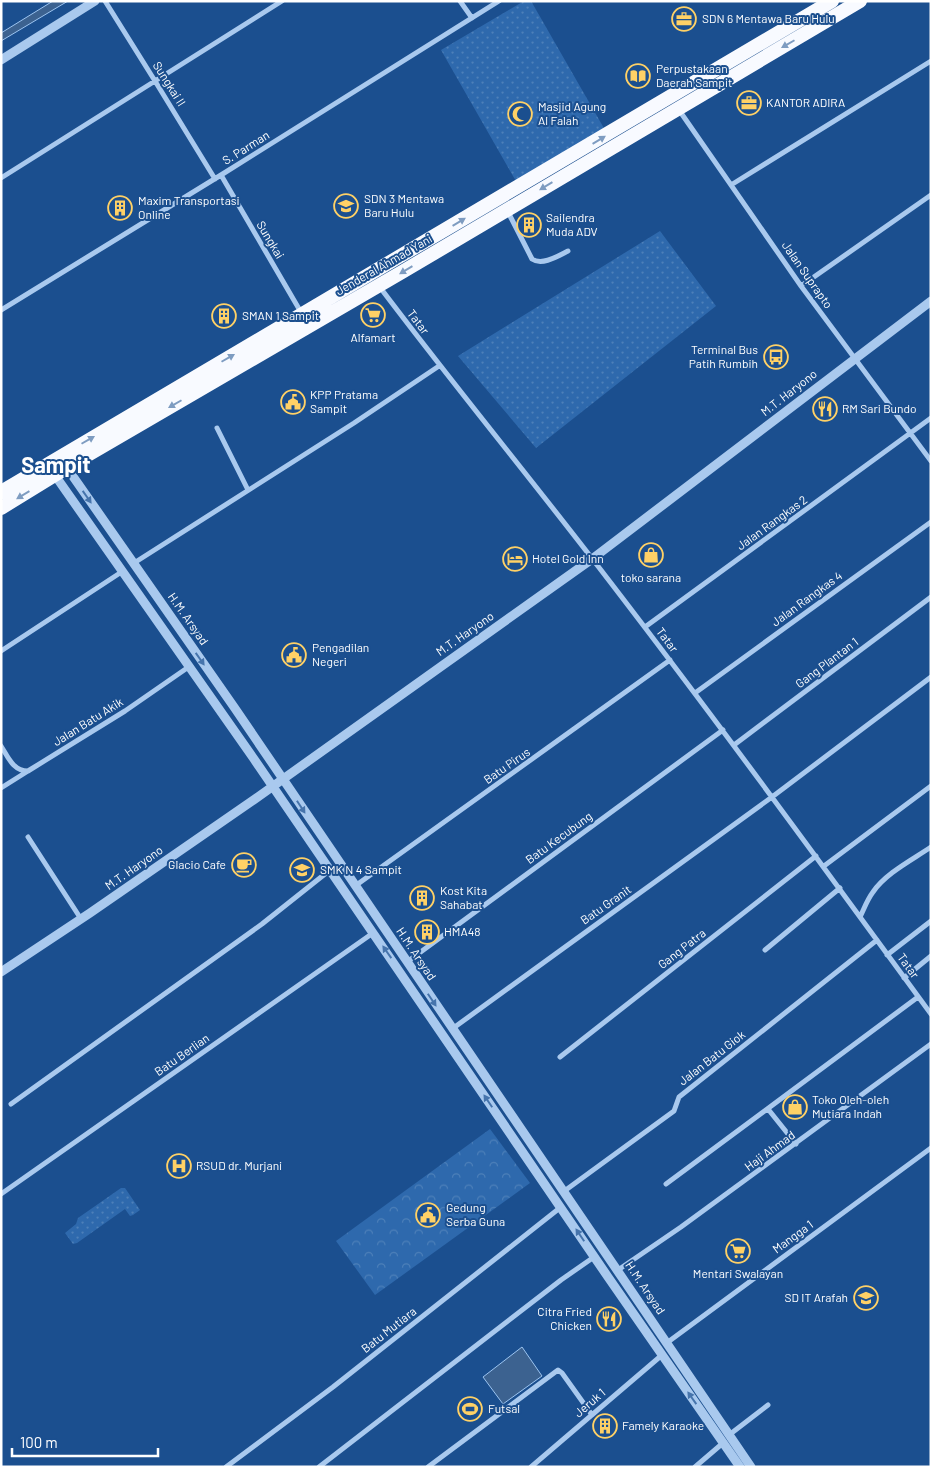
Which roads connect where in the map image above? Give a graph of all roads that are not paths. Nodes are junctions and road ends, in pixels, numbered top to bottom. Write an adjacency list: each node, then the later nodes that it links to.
1 (95, 1): 9 (street)
2 (104, 1): 11 (street, Sungkai II)
3 (282, 1): 11 (street)
4 (460, 1): 8 (street)
5 (500, 1): 8 (street, S. Parman)
6 (832, 1): 12 (highway, Jenderal Ahmad Yani)
7 (860, 1): 12 (highway, Jenderal Ahmad Yani, one-way to 12)
8 (472, 18): 13 (street, S. Parman)
9 (1, 60)
10 (931, 61): 16 (street)
11 (156, 81): 14 (street); 15 (street, Sungkai II)
12 (674, 102): 16 (street, Jalan Suprapto); 18 (highway, Jenderal Ahmad Yani, one-way to 18); 24 (highway, Jenderal Ahmad Yani, one-way to 12)
13 (221, 175): 15 (street, S. Parman); 24 (street, Sungkai)
14 (1, 178)
15 (215, 179): 23 (street, S. Parman)
16 (731, 184): 21 (street, Jalan Suprapto)
17 (931, 196): 21 (street)
18 (507, 209): 19 (street); 20 (highway, Jenderal Ahmad Yani, one-way to 20)
19 (568, 251)
20 (378, 286): 26 (street, Tatar); 31 (highway, Jenderal Ahmad Yani, one-way to 31)
21 (801, 286): 25 (street, Jalan Suprapto)
22 (931, 301): 25 (street, M.T. Haryono)
23 (1, 310)
24 (302, 314): 31 (highway, Jenderal Ahmad Yani, one-way to 24)
25 (854, 359): 29 (street, Jalan Suprapto); 36 (street, M.T. Haryono)
26 (439, 366): 32 (street); 36 (street, Tatar)
27 (931, 418): 29 (street, Jalan Rangkas 2)
28 (217, 428): 32 (street)
29 (910, 434): 30 (street, Jalan Suprapto); 40 (street, Jalan Rangkas 2)
30 (931, 461)
31 (58, 466): 33 (highway, Jenderal Ahmad Yani); 34 (highway, Jenderal Ahmad Yani, one-way to 34); 37 (street, H.M. Arsyad, one-way to 37); 38 (street, H.M. Arsyad)
32 (248, 490): 37 (street)
33 (1, 492)
34 (1, 508)
35 (931, 522): 47 (street, Jalan Rangkas 4)
36 (592, 559): 40 (street, Tatar); 52 (street, M.T. Haryono)
37 (134, 564): 41 (street, H.M. Arsyad)
38 (123, 571): 42 (street, H.M. Arsyad); 43 (street)
39 (931, 597): 49 (street, Gang Plantan 1)
40 (645, 627): 44 (street, Tatar)
41 (186, 638): 42 (street); 52 (street, H.M. Arsyad, one-way to 52)
42 (175, 646): 45 (street, H.M. Arsyad)
43 (1, 651)
44 (670, 660): 47 (street, Tatar); 62 (street, Batu Pirus)
45 (190, 666): 51 (street, Jalan Batu Akik); 54 (street, H.M. Arsyad)
46 (931, 677): 56 (street, Batu Granit)
47 (695, 693): 48 (street, Tatar)
48 (723, 730): 49 (street, Tatar); 72 (street, Batu Kecubung)
49 (734, 745): 56 (street, Tatar)
50 (1, 746): 51 (street)
51 (28, 771): 55 (street, Jalan Batu Akik)
52 (283, 779): 54 (street, M.T. Haryono); 62 (street, H.M. Arsyad, one-way to 62)
53 (931, 786): 60 (street)
54 (272, 787): 61 (street, H.M. Arsyad); 65 (street, M.T. Haryono)
55 (1, 788)
56 (772, 798): 59 (street, Tatar); 77 (street, Batu Granit)
57 (28, 837): 65 (street)
58 (931, 847): 64 (street)
59 (816, 856): 60 (street, Tatar); 79 (street, Gang Patra)
60 (824, 866): 63 (street, Tatar)
61 (330, 870): 67 (street, H.M. Arsyad); 80 (street)
62 (355, 886): 72 (street, H.M. Arsyad)
63 (840, 888): 64 (street, Tatar); 69 (street)
64 (860, 917): 68 (street, Tatar)
65 (81, 919): 73 (street, M.T. Haryono)
66 (931, 921): 70 (street)
67 (374, 933): 86 (street, Batu Berlian); 87 (street, H.M. Arsyad, one-way to 67)
68 (877, 940): 70 (street, Tatar); 85 (street, Jalan Batu Giok)
69 (766, 950)
70 (887, 955): 74 (street, Tatar)
71 (931, 956): 74 (street)
72 (407, 962): 77 (street, H.M. Arsyad, one-way to 77)
73 (1, 972)
74 (904, 978): 75 (street, Tatar)
75 (918, 997): 76 (street, Tatar); 81 (street)
76 (931, 1014)
77 (452, 1029): 85 (street, H.M. Arsyad)
78 (931, 1044): 82 (street, Haji Ahmad)
79 (560, 1057)
80 (12, 1104)
81 (768, 1108): 82 (street); 84 (street)
82 (796, 1144): 89 (street, Haji Ahmad)
83 (931, 1148): 90 (street, Mangga 1)
84 (666, 1184)
85 (563, 1192): 89 (street, H.M. Arsyad)
86 (1, 1194)
87 (561, 1207): 88 (street, H.M. Arsyad, one-way to 87); 95 (street, Batu Mutiara)
88 (594, 1257): 91 (street, H.M. Arsyad); 96 (street)
89 (618, 1270): 90 (street, H.M. Arsyad)
90 (668, 1342): 94 (street, H.M. Arsyad)
91 (662, 1355): 93 (street, Jeruk 1); 94 (street, H.M. Arsyad, one-way to 91)
92 (768, 1405): 94 (street)
93 (592, 1415): 97 (street); 98 (street, Jeruk 1)
94 (726, 1439): 99 (street); 100 (street, H.M. Arsyad); 101 (street, H.M. Arsyad)
95 (226, 1467)
96 (320, 1467)
97 (428, 1467)
98 (531, 1467)
99 (695, 1467)
100 (740, 1467)
101 (751, 1467)

